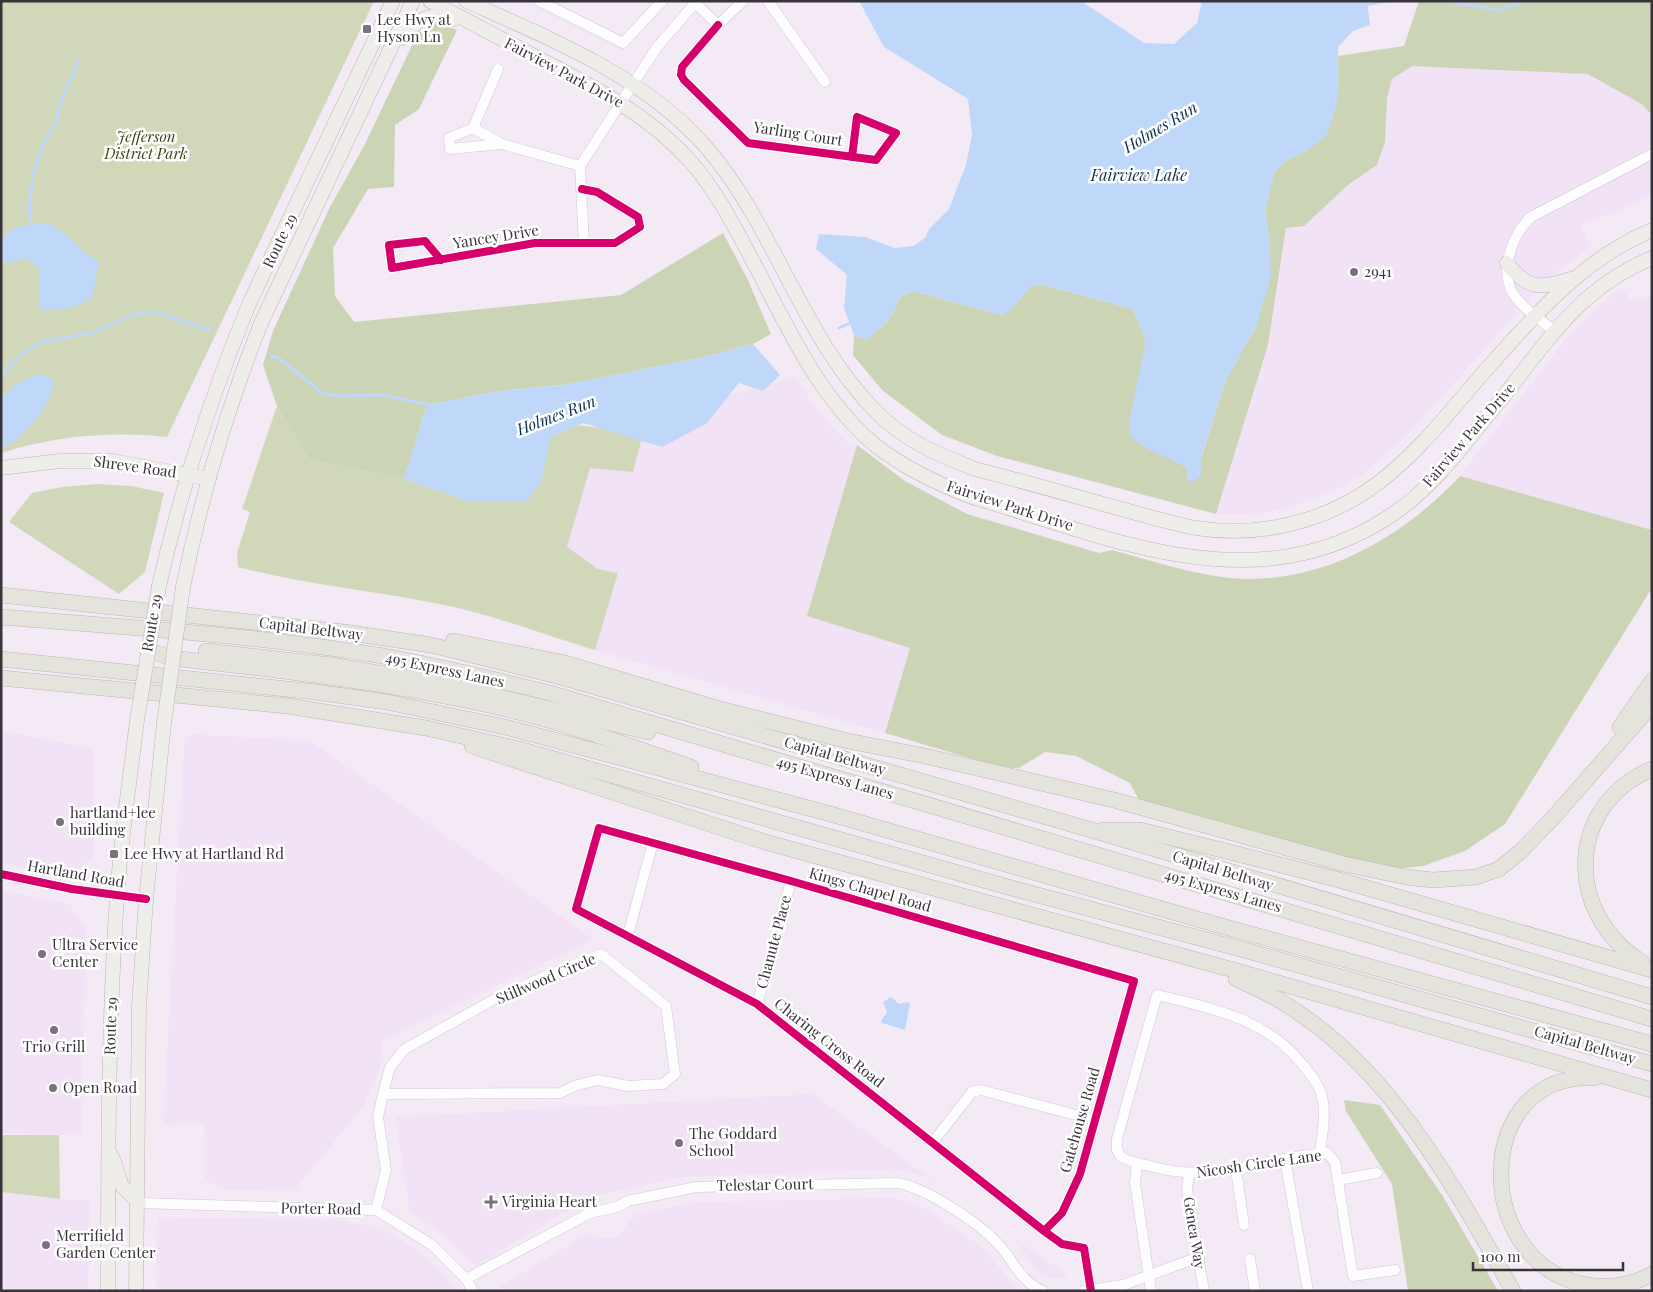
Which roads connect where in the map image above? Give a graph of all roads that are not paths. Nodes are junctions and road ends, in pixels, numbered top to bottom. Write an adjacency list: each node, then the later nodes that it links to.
1 (393, 1): 34 (main road, Route 29)
2 (413, 1): 14 (main road, Route 29)
3 (430, 1): 13 (main road, Fairview Park Drive)
4 (466, 1): 11 (main road, Fairview Park Drive)
5 (473, 1): 11 (main road)
6 (538, 1): 7 (street)
7 (662, 1)
8 (743, 1): 12 (street, Yarling Court)
9 (768, 1): 16 (street)
10 (694, 2): 12 (street); 17 (street)
11 (508, 20): 17 (main road, Fairview Park Drive)
12 (718, 25): 22 (street, Yarling Court)
13 (499, 37): 14 (main road); 18 (main road, Fairview Park Drive)
14 (384, 66): 35 (main road, Route 29)
15 (498, 69): 19 (street)
16 (825, 82)
17 (633, 84): 18 (street); 31 (main road, Fairview Park Drive)
18 (621, 102): 23 (street); 32 (main road, Fairview Park Drive)
19 (472, 128): 20 (street); 20 (street)
20 (502, 144): 23 (street)
21 (1652, 154): 29 (street)
22 (852, 157): 22 (street, Yarling Court)
23 (580, 166): 24 (street)
24 (582, 189): 26 (street); 26 (street, Yancey Drive)
25 (1652, 230): 30 (main road, Fairview Park Drive)
26 (584, 244): 28 (street, Yancey Drive)
27 (1652, 258): 32 (main road, Fairview Park Drive)
28 (442, 260): 28 (street, Yancey Drive)
29 (1507, 263): 30 (main road); 31 (street)
30 (1575, 278): 31 (main road, Fairview Park Drive)
31 (1536, 315): 32 (street)
32 (1555, 332)
33 (1, 468): 34 (main road, Shreve Road)
34 (186, 474): 35 (main road, Shreve Road); 39 (main road, Route 29, bridge)
35 (209, 479): 40 (main road, Route 29, bridge)
36 (1, 595): 38 (highway, Capital Beltway)
37 (1, 617): 47 (highway, 495 Express Lanes)
38 (344, 632): 49 (highway); 51 (highway, Capital Beltway)
39 (147, 650): 40 (highway); 55 (main road, Route 29, bridge)
40 (173, 653): 41 (highway); 56 (main road, Route 29, bridge)
41 (211, 657): 47 (highway); 50 (highway)
42 (1, 659): 50 (highway)
43 (1, 678): 46 (highway, Capital Beltway)
44 (1652, 681): 49 (highway)
45 (1652, 705): 49 (highway)
46 (426, 728): 59 (highway); 66 (highway, Capital Beltway)
47 (795, 766): 64 (highway, 495 Express Lanes)
48 (1652, 769): 60 (highway)
49 (1578, 788)
50 (827, 813): 65 (highway)
51 (1088, 829): 60 (highway); 62 (highway, Capital Beltway)
52 (653, 842): 54 (street, Kings Chapel Road); 57 (street, Kings Chapel Road); 58 (street)
53 (1, 874): 55 (street, Hartland Road)
54 (790, 881): 61 (street, Kings Chapel Road); 63 (street, Chanute Place)
55 (117, 896): 56 (street, Hartland Road); 72 (main road, Route 29)
56 (146, 899): 80 (main road, Route 29)
57 (576, 908): 58 (street, Charing Cross Road)
58 (628, 935): 63 (street, Charing Cross Road)
59 (1172, 954): 67 (highway); 99 (highway)
60 (1652, 968)
61 (1134, 982): 70 (street, Gatehouse Road)
62 (1652, 997)
63 (757, 1004): 71 (street, Charing Cross Road)
64 (1652, 1018)
65 (1652, 1044)
66 (1652, 1064)
67 (1619, 1081): 68 (highway); 87 (highway)
68 (1652, 1090)
69 (383, 1094): 69 (street, Stillwood Circle); 81 (street, Stillwood Circle)
70 (1095, 1120): 71 (street); 83 (street, Gatehouse Road)
71 (933, 1142): 83 (street, Charing Cross Road)
72 (108, 1146): 80 (main road); 91 (main road, Route 29)
73 (1320, 1153): 74 (street, Nicosh Circle Lane); 75 (street, Nicosh Circle Lane); 79 (street, Nicosh Circle Lane)
74 (1285, 1159): 76 (street, Nicosh Circle Lane); 98 (street)
75 (1137, 1163): 78 (street, Nicosh Circle Lane); 88 (street)
76 (1236, 1169): 78 (street, Nicosh Circle Lane); 82 (street)
77 (1377, 1173): 79 (street, Nicosh Circle Lane)
78 (1189, 1174): 84 (street, Genea Way)
79 (1338, 1180): 86 (street, Nicosh Circle Lane)
80 (139, 1203): 81 (street, Porter Road); 92 (main road, Route 29)
81 (376, 1210): 89 (street, Porter Road)
82 (1244, 1225)
83 (1044, 1232): 90 (street)
84 (1198, 1258): 88 (street); 96 (street, Genea Way)
85 (1250, 1259): 97 (street)
86 (1395, 1270)
87 (1652, 1274)
88 (1149, 1276): 90 (street); 95 (street)
89 (466, 1279): 93 (street, Porter Road); 94 (street, Telestar Court)
90 (1088, 1290)
91 (108, 1291)
92 (136, 1291)
93 (473, 1291)
94 (1043, 1291)
95 (1151, 1291)
96 (1204, 1291)
97 (1255, 1291)
98 (1308, 1291)
99 (1513, 1291)

